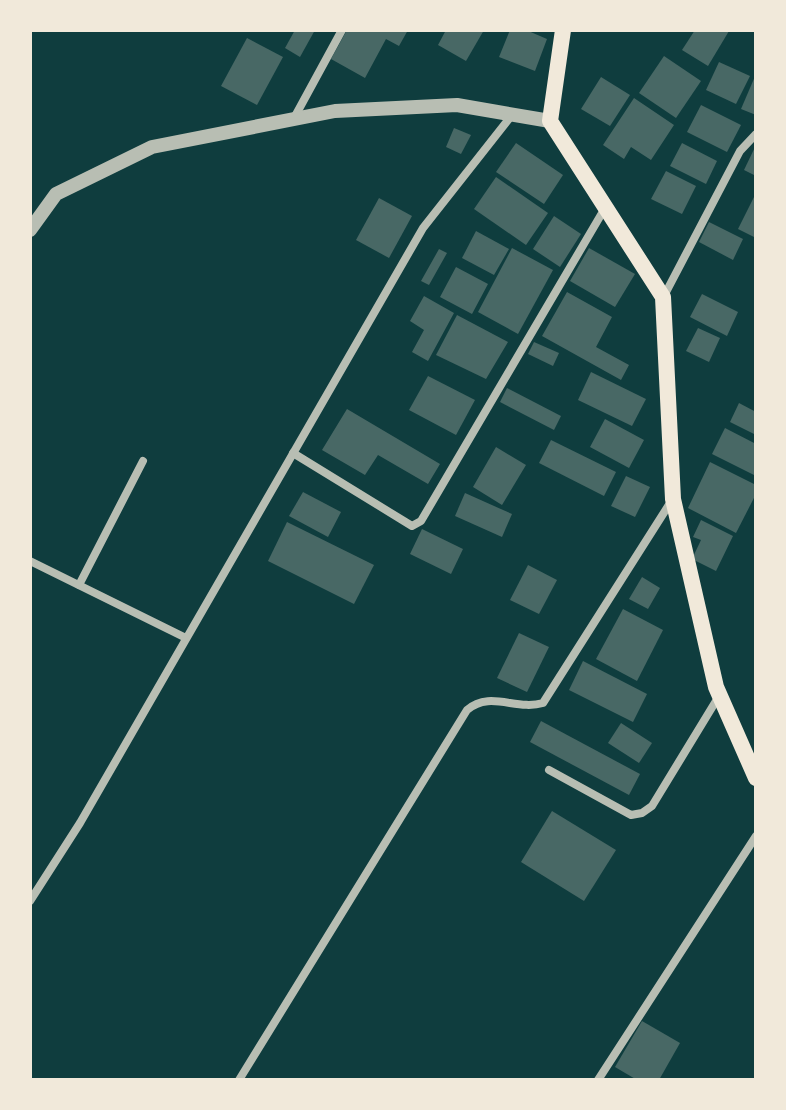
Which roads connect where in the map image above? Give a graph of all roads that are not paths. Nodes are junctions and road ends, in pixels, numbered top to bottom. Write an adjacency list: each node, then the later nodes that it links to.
1 (342, 30): 4 (street)
2 (563, 30): 5 (main road)
3 (513, 114): 4 (street); 5 (street); 10 (street)
4 (293, 120): 8 (street)
5 (550, 121): 7 (main road)
6 (756, 134): 9 (street)
7 (606, 208): 9 (main road); 10 (street)
8 (30, 230)
9 (663, 297): 12 (main road)
10 (293, 453): 15 (street)
11 (143, 461): 14 (street)
12 (673, 499): 16 (main road); 21 (street)
13 (30, 561): 14 (street)
14 (79, 585): 15 (street)
15 (186, 638): 20 (street)
16 (720, 696): 17 (street); 18 (main road)
17 (549, 770)
18 (756, 778)
19 (756, 836): 22 (street)
20 (30, 901)
21 (239, 1080)
22 (598, 1080)

